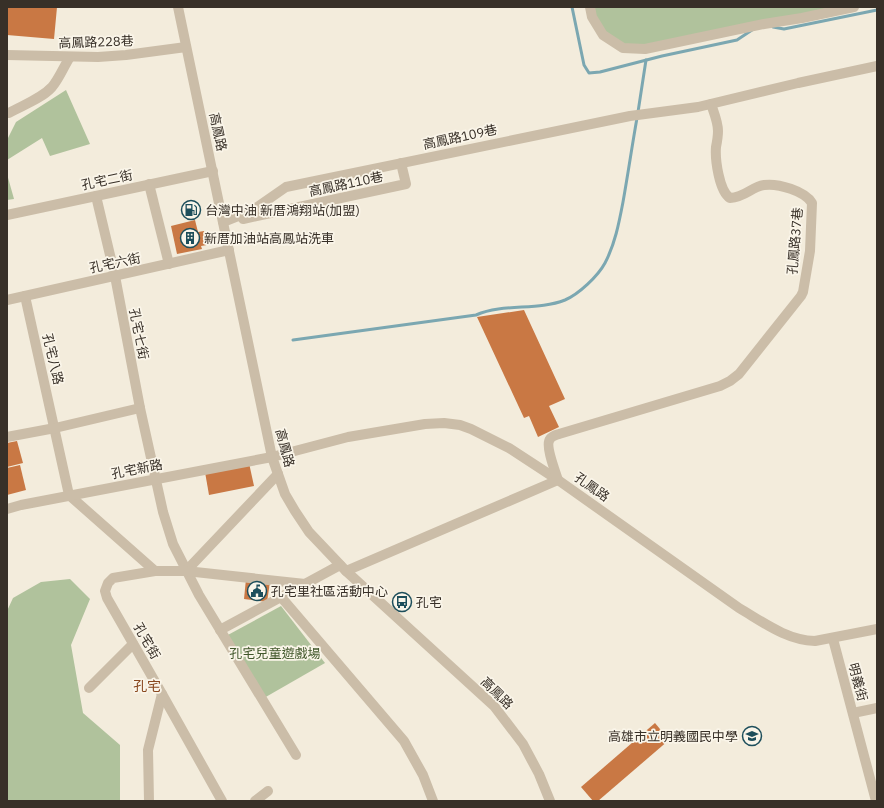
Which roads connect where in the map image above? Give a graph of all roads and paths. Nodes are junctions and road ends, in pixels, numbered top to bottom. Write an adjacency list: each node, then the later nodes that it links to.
1 (178, 7): 4 (street, 高鳳路)
2 (590, 7): 3 (street)
3 (854, 7)
4 (186, 46): 6 (street, 高鳳路228巷); 11 (street, 高鳳路)
5 (7, 55): 6 (street, 高鳳路228巷)
6 (70, 57): 9 (street)
7 (877, 66): 8 (street)
8 (711, 104): 10 (street, 高鳳路109巷); 27 (street, 孔鳳路37巷)
9 (9, 113)
10 (401, 163): 15 (street, 高鳳路109巷); 15 (street, 高鳳路110巷)
11 (213, 171): 12 (street, 孔宅二街); 15 (street, 高鳳路)
12 (149, 184): 13 (street, 孔宅二街); 17 (street)
13 (96, 196): 14 (street, 孔宅二街); 18 (street, 孔宅七街)
14 (7, 215)
15 (223, 222): 16 (street, 高鳳路)
16 (228, 250): 17 (street, 孔宅六街); 24 (street, 高鳳路)
17 (169, 264): 18 (street, 孔宅六街)
18 (115, 276): 19 (street, 孔宅六街); 21 (street, 孔宅七街)
19 (25, 296): 20 (street, 孔宅六街); 22 (street, 孔宅八路)
20 (7, 300)
21 (140, 408): 22 (street); 26 (street, 孔宅七街)
22 (55, 428): 23 (street); 28 (street, 孔宅八路)
23 (7, 437)
24 (272, 456): 25 (street, 高鳳路); 26 (street, 孔宅新路); 27 (street, 孔鳳路)
25 (278, 474): 30 (street, 高鳳路); 32 (street)
26 (156, 478): 28 (street, 孔宅新路); 32 (street)
27 (558, 480): 30 (street); 37 (street, 孔鳳路)
28 (69, 495): 29 (street, 孔宅新路); 31 (street)
29 (7, 509)
30 (343, 568): 33 (street); 50 (street, 高鳳路)
31 (155, 571): 32 (street, 孔宅街); 38 (street, 孔宅街)
32 (186, 571): 33 (street, 孔宅街); 36 (street)
33 (304, 584): 34 (street)
34 (281, 597): 36 (street); 49 (street)
35 (877, 629): 37 (street, 孔鳳路)
36 (220, 630): 43 (street)
37 (833, 639): 42 (street, 明義街)
38 (133, 644): 39 (street); 40 (street, 孔宅街)
39 (89, 688)
40 (162, 694): 46 (street); 47 (street, 孔宅街)
41 (877, 708): 42 (street)
42 (853, 714): 45 (street, 明義街)
43 (296, 755)
44 (268, 791): 48 (street)
45 (875, 796)
46 (148, 801)
47 (222, 801)
48 (255, 801)
49 (432, 801)
50 (550, 801)

